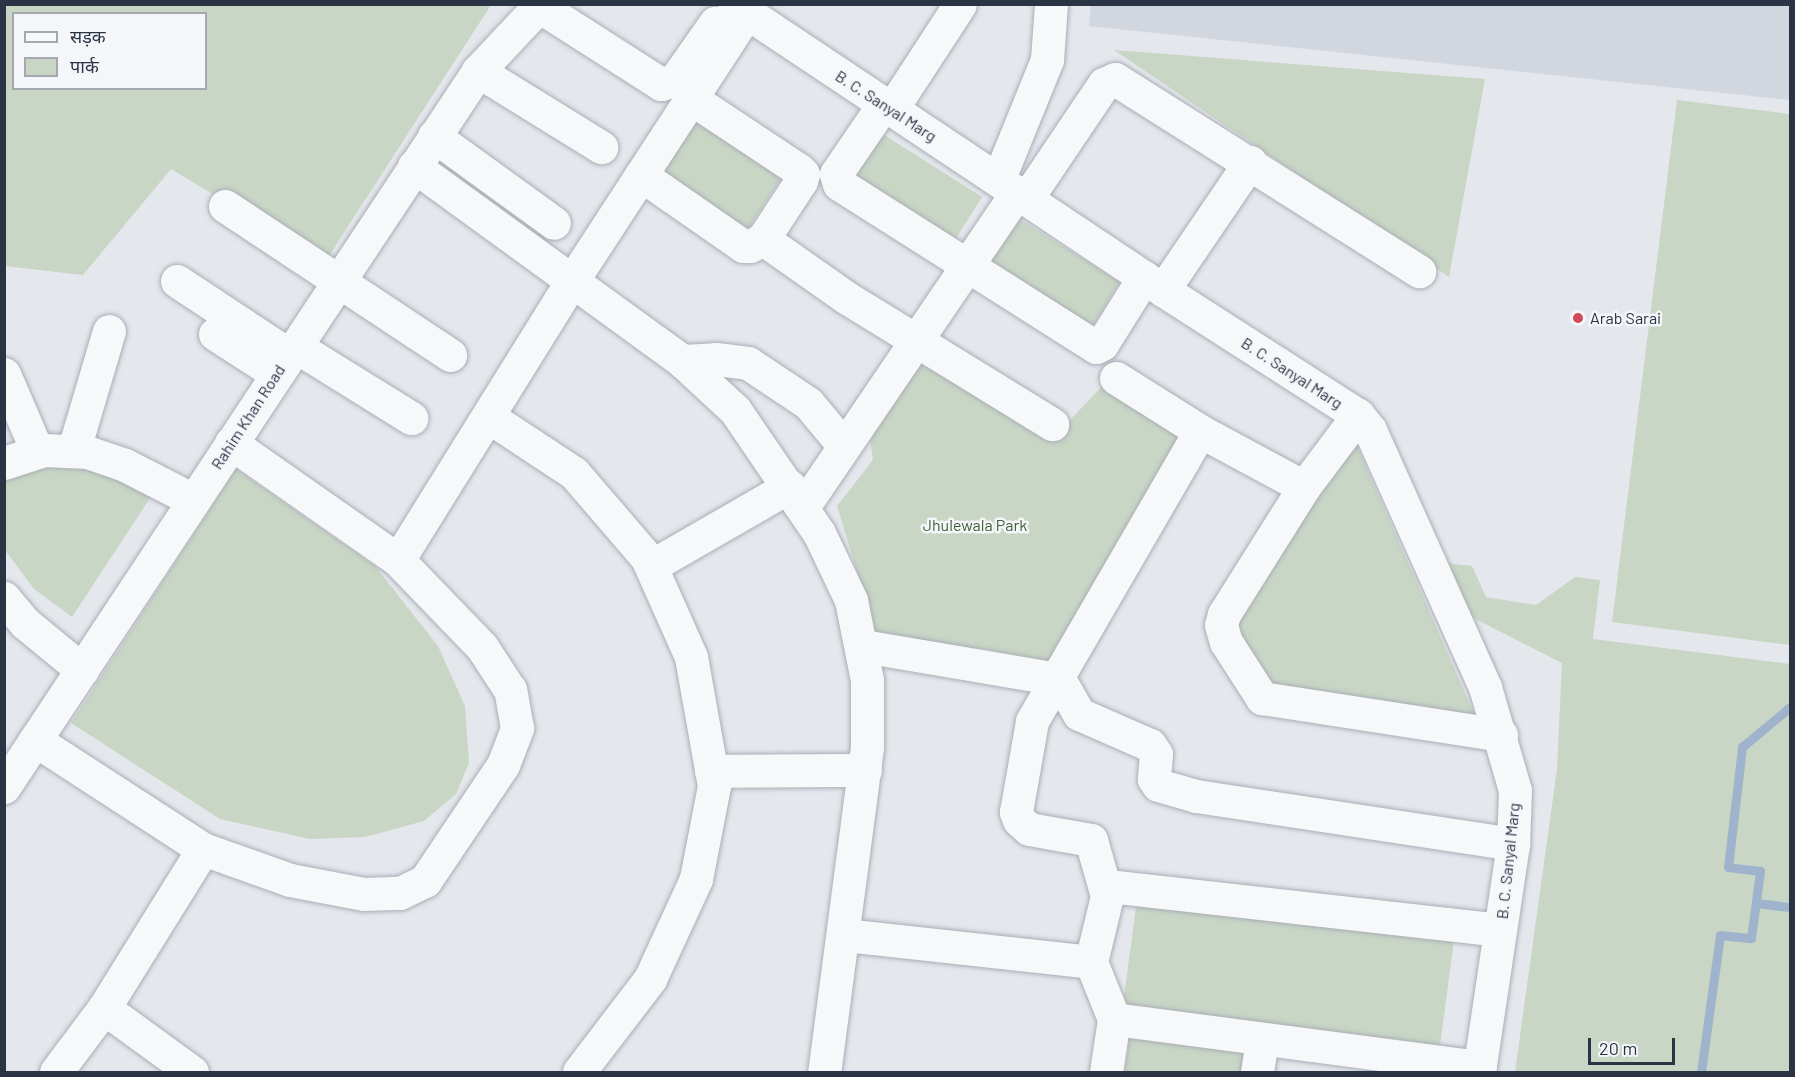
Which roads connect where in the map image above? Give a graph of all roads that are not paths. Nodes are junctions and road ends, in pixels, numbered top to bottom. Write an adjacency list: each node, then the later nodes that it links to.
1 (960, 4): 7 (street)
2 (1051, 4): 13 (street)
3 (529, 5): 4 (street); 5 (street, Rahim Khan Road)
4 (736, 8): 6 (street); 7 (street, B. C. Sanyal Marg)
5 (487, 60): 8 (street, Rahim Khan Road); 9 (street)
6 (692, 99): 12 (street); 16 (street)
7 (887, 108): 13 (street, B. C. Sanyal Marg); 17 (street)
8 (434, 136): 11 (street, Rahim Khan Road); 15 (street)
9 (601, 147)
10 (1250, 162): 13 (street); 18 (street); 22 (street)
11 (414, 166): 15 (street); 21 (street, Rahim Khan Road)
12 (641, 175): 16 (street); 20 (street)
13 (1014, 189): 17 (street); 22 (street, B. C. Sanyal Marg)
14 (225, 206): 21 (street)
15 (512, 237): 20 (street)
16 (763, 238): 25 (street)
17 (968, 265): 22 (street); 25 (street)
18 (1419, 271)
19 (177, 281): 27 (street)
20 (572, 281): 28 (street); 32 (street)
21 (338, 282): 26 (street); 27 (street, Rahim Khan Road)
22 (1153, 284): 31 (street, B. C. Sanyal Marg)
23 (215, 334): 27 (street)
24 (114, 340): 39 (street)
25 (915, 342): 34 (street); 37 (street)
26 (450, 355)
27 (287, 359): 33 (street); 36 (street, Rahim Khan Road)
28 (682, 361): 37 (street); 42 (street)
29 (4, 374): 38 (street)
30 (1116, 378): 35 (street)
31 (1358, 415): 41 (street); 50 (street, B. C. Sanyal Marg)
32 (489, 417): 44 (street); 45 (street)
33 (411, 418)
34 (1052, 424)
35 (1200, 431): 41 (street); 49 (street)
36 (231, 443): 43 (street, Rahim Khan Road); 44 (street)
37 (844, 446): 42 (street)
38 (37, 451): 39 (street); 40 (street)
39 (80, 451): 43 (street)
40 (4, 463)
41 (1304, 487): 50 (street)
42 (796, 496): 45 (street); 47 (street)
43 (193, 500): 48 (street, Rahim Khan Road)
44 (398, 560): 56 (street)
45 (651, 566): 53 (street)
46 (4, 598): 48 (street)
47 (863, 646): 49 (street); 52 (street)
48 (82, 670): 51 (street, Rahim Khan Road)
49 (1059, 679): 55 (street); 57 (street)
50 (1501, 735): 55 (street, B. C. Sanyal Marg)
51 (35, 740): 54 (street, Rahim Khan Road); 56 (street)
52 (865, 770): 53 (street); 59 (street)
53 (711, 771): 68 (street)
54 (4, 787)
55 (1513, 844): 58 (street, B. C. Sanyal Marg)
56 (203, 849): 61 (street)
57 (1107, 896): 58 (street); 60 (street)
58 (1500, 930): 65 (street, B. C. Sanyal Marg)
59 (844, 935): 60 (street); 69 (street)
60 (1091, 962): 62 (street)
61 (104, 1008): 66 (street); 67 (street)
62 (1114, 1019): 63 (street); 70 (street)
63 (1262, 1039): 64 (street); 71 (street)
64 (1372, 1063): 65 (street)
65 (1480, 1070)
66 (56, 1072)
67 (192, 1072)
68 (579, 1072)
69 (824, 1072)
70 (1106, 1072)
71 (1257, 1072)

